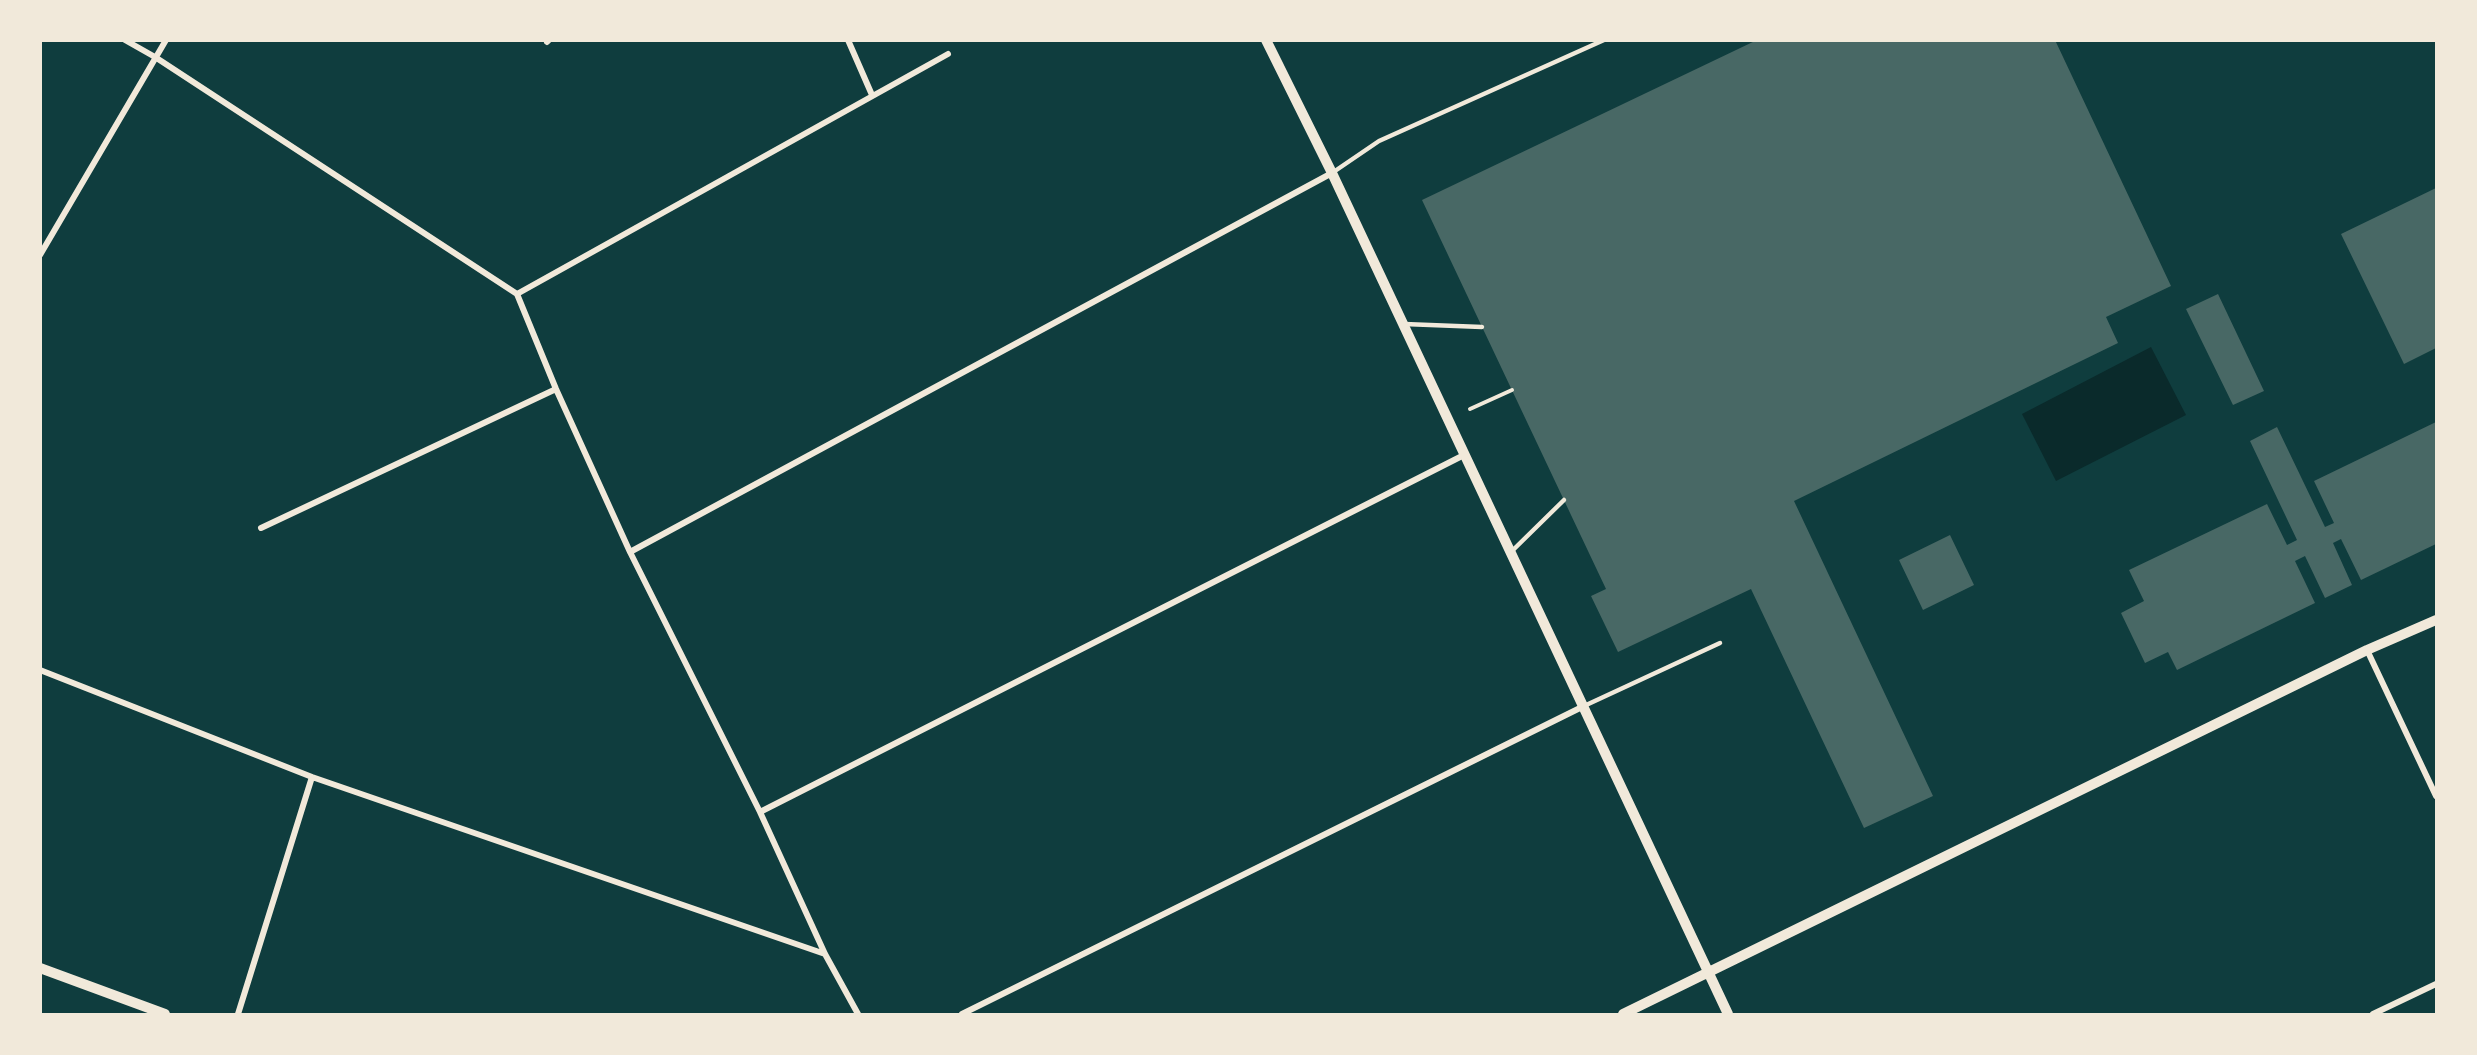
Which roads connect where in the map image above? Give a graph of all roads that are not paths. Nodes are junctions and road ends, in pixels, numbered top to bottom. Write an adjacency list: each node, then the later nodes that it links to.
1 (125, 40): 7 (street)
2 (166, 40): 7 (street)
3 (848, 40): 8 (street)
4 (1266, 40): 9 (street)
5 (1604, 40): 9 (lane)
6 (948, 54): 8 (street)
7 (155, 57): 10 (street); 11 (street)
8 (872, 95): 11 (street)
9 (1332, 173): 12 (street); 18 (street)
10 (40, 255)
11 (517, 294): 14 (street)
12 (1403, 324): 13 (lane); 15 (street)
13 (1482, 327)
14 (556, 389): 17 (street); 18 (street)
15 (1464, 455): 19 (street); 27 (street)
16 (1563, 500): 19 (lane)
17 (261, 528)
18 (630, 552): 27 (street)
19 (1510, 553): 24 (street)
20 (2436, 620): 22 (street)
21 (1720, 643): 24 (lane)
22 (2367, 650): 26 (street); 30 (street)
23 (40, 670): 25 (street)
24 (1582, 707): 30 (street); 35 (street)
25 (312, 777): 28 (street); 33 (street)
26 (2436, 796)
27 (760, 812): 28 (street)
28 (825, 954): 34 (street)
29 (40, 968): 32 (street)
30 (1708, 974): 36 (street); 37 (street)
31 (2436, 984): 38 (street)
32 (165, 1014)
33 (238, 1014)
34 (858, 1014)
35 (962, 1014)
36 (1623, 1014)
37 (1728, 1014)
38 (2373, 1014)

